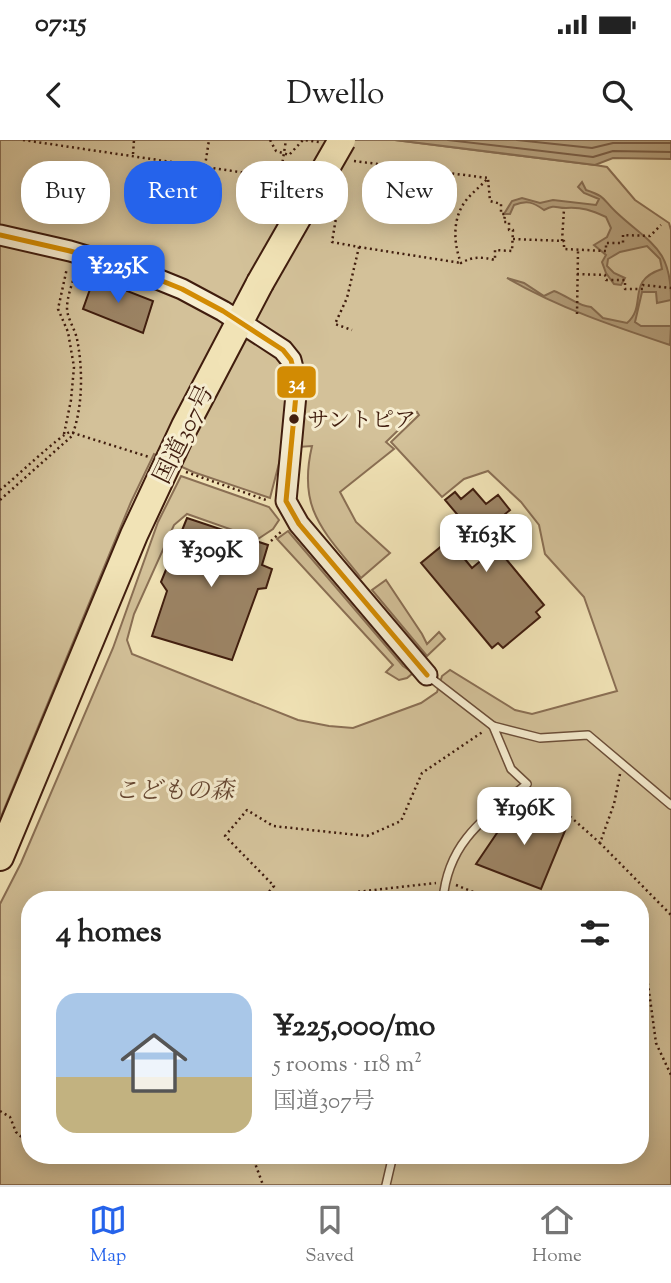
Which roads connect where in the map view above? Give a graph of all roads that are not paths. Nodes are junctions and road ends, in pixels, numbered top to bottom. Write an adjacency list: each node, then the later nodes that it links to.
1 (344, 150): 3 (highway, 国道307号, bridge)
2 (0, 235): 3 (street)
3 (239, 321): 4 (street); 7 (highway, 国道307号)
4 (427, 675): 5 (lane)
5 (493, 726): 6 (lane); 8 (lane)
6 (671, 805)
7 (0, 857)
8 (444, 891)
9 (391, 1164): 10 (lane)
10 (386, 1185)

